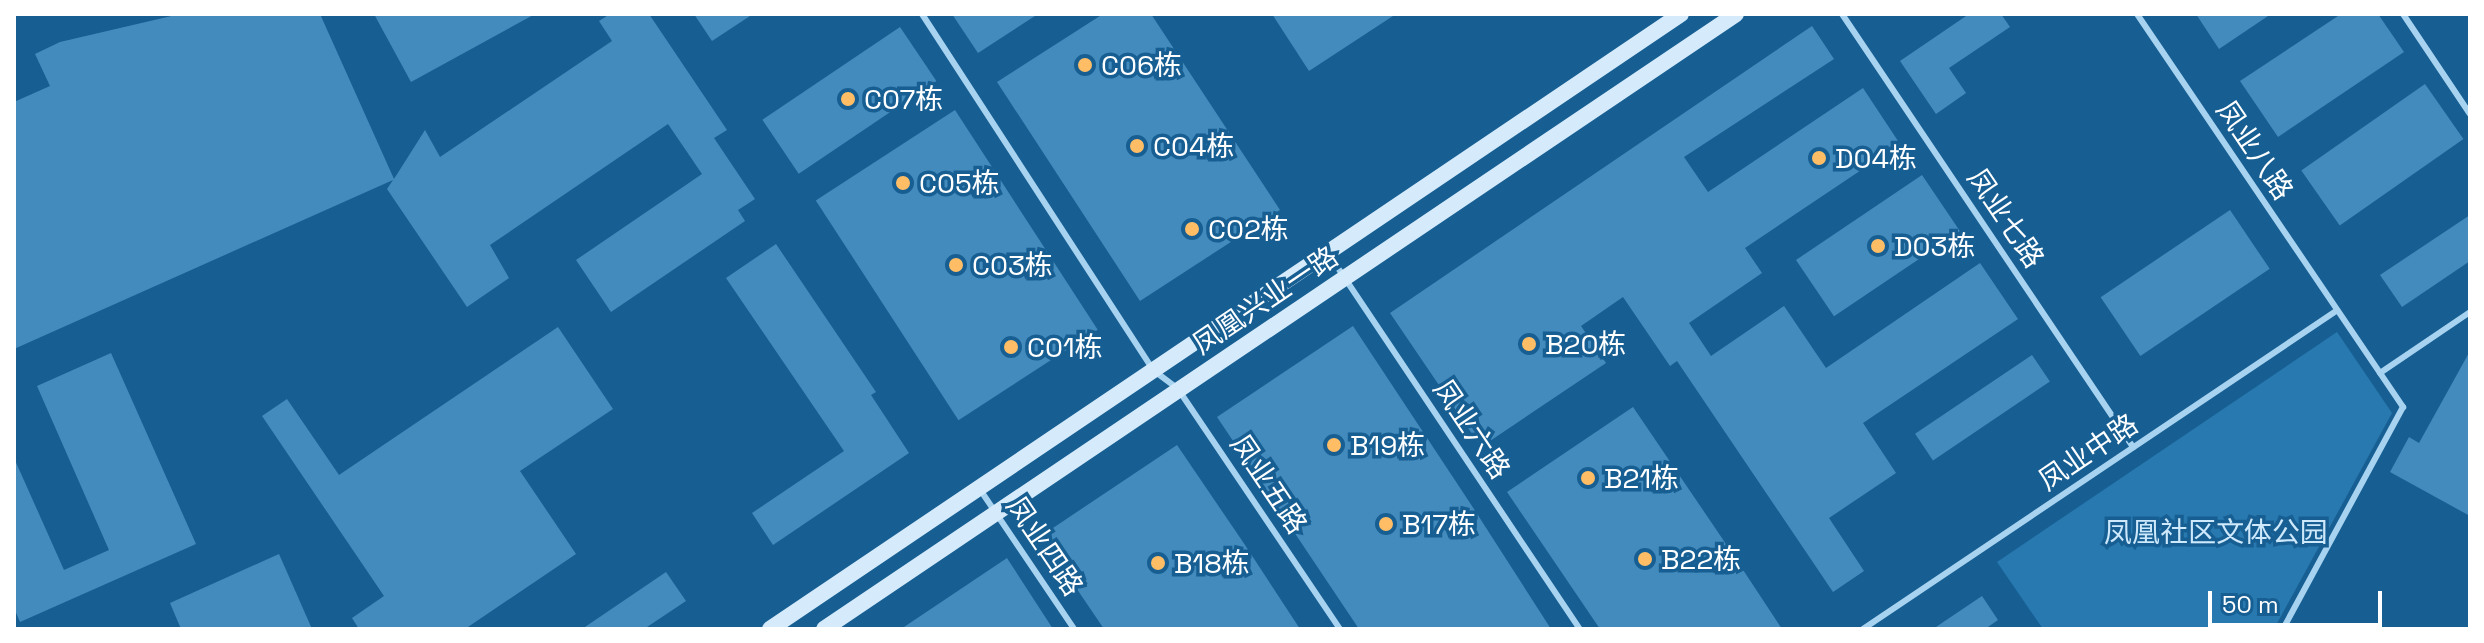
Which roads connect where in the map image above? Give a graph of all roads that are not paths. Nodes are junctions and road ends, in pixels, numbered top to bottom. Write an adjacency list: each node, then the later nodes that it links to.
1 (922, 14): 12 (lane, 凤业五路)
2 (1681, 14): 8 (street, 凤凰兴业一路)
3 (1736, 14): 9 (street, 凤凰兴业一路)
4 (1842, 14): 15 (lane, 凤业七路)
5 (2137, 14): 10 (lane, 凤业八路)
6 (2403, 14): 7 (lane)
7 (2470, 114)
8 (1328, 253): 9 (lane, 凤业六路); 12 (street, 凤凰兴业一路)
9 (1344, 278): 14 (street, 凤凰兴业一路); 22 (lane, 凤业六路)
10 (2336, 311): 13 (lane, 凤业八路); 15 (lane, 凤业中路)
11 (2470, 312): 13 (lane)
12 (1153, 370): 14 (lane, 凤业五路); 16 (street, 凤凰兴业一路)
13 (2380, 373): 24 (lane, 凤业八路)
14 (1178, 389): 17 (street, 凤凰兴业一路); 21 (lane, 凤业五路)
15 (2133, 447): 23 (lane, 凤业中路)
16 (979, 488): 17 (lane, 凤业四路); 18 (street, 凤凰兴业一路)
17 (996, 513): 19 (street, 凤凰兴业一路); 20 (lane, 凤业四路)
18 (770, 629)
19 (824, 629)
20 (1074, 629)
21 (1340, 629)
22 (1580, 629)
23 (1863, 629)
24 (2283, 629)

